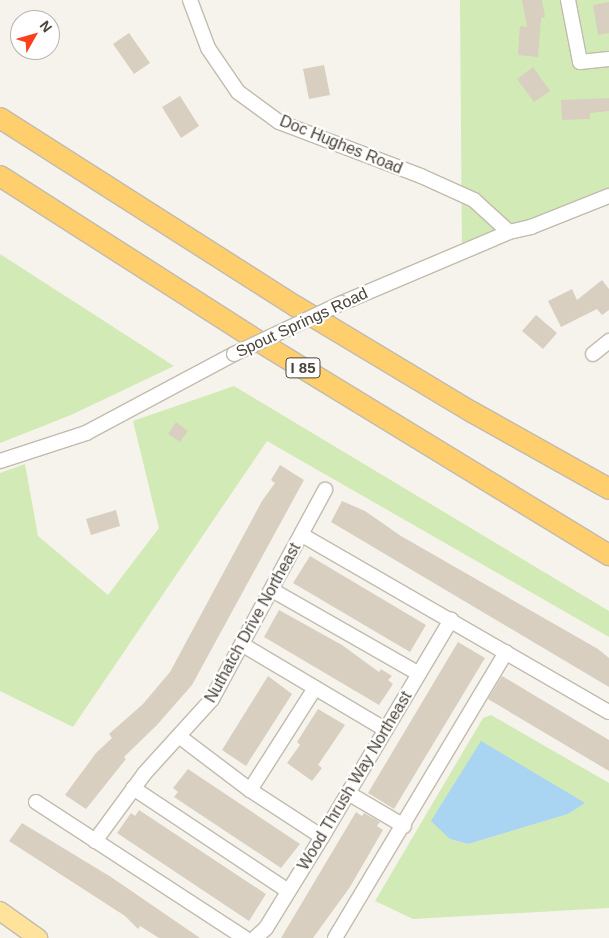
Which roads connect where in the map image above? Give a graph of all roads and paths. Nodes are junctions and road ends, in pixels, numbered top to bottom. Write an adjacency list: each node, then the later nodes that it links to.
1 (190, 0): 7 (street, Doc Hughes Road)
2 (568, 0): 3 (street)
3 (609, 59)
4 (0, 118): 11 (highway)
5 (0, 176): 14 (highway, I 85)
6 (609, 196): 7 (street, Spout Springs Road)
7 (509, 232): 10 (street, Spout Springs Road, bridge)
8 (609, 341): 9 (street)
9 (593, 354)
10 (0, 461)
11 (609, 489)
12 (325, 490): 13 (street, Nuthatch Drive Northeast)
13 (302, 535): 15 (street, Nuthatch Drive Northeast); 16 (street)
14 (609, 555)
15 (272, 590): 17 (street, Nuthatch Drive Northeast); 19 (street)
16 (451, 620): 18 (street); 19 (street, Wood Thrush Way Northeast)
17 (242, 646): 20 (street); 23 (street, Nuthatch Drive Northeast)
18 (506, 652): 21 (street); 28 (street)
19 (419, 674): 22 (street, Wood Thrush Way Northeast)
20 (315, 688): 22 (street); 25 (street)
21 (609, 712)
22 (386, 730): 26 (street, Wood Thrush Way Northeast)
23 (180, 737): 24 (street, Nuthatch Drive Northeast); 25 (street)
24 (133, 788): 30 (street, Nuthatch Drive Northeast); 31 (street)
25 (250, 790): 29 (street)
26 (348, 793): 28 (street); 29 (street, Wood Thrush Way Northeast)
27 (36, 802): 30 (street)
28 (404, 826): 36 (street)
29 (322, 837): 31 (street, Wood Thrush Way Northeast)
30 (94, 841): 34 (street)
31 (288, 891): 35 (street, Wood Thrush Way Northeast)
32 (0, 911): 33 (main road)
33 (38, 938)
34 (245, 938)
35 (255, 938)
36 (335, 938)

